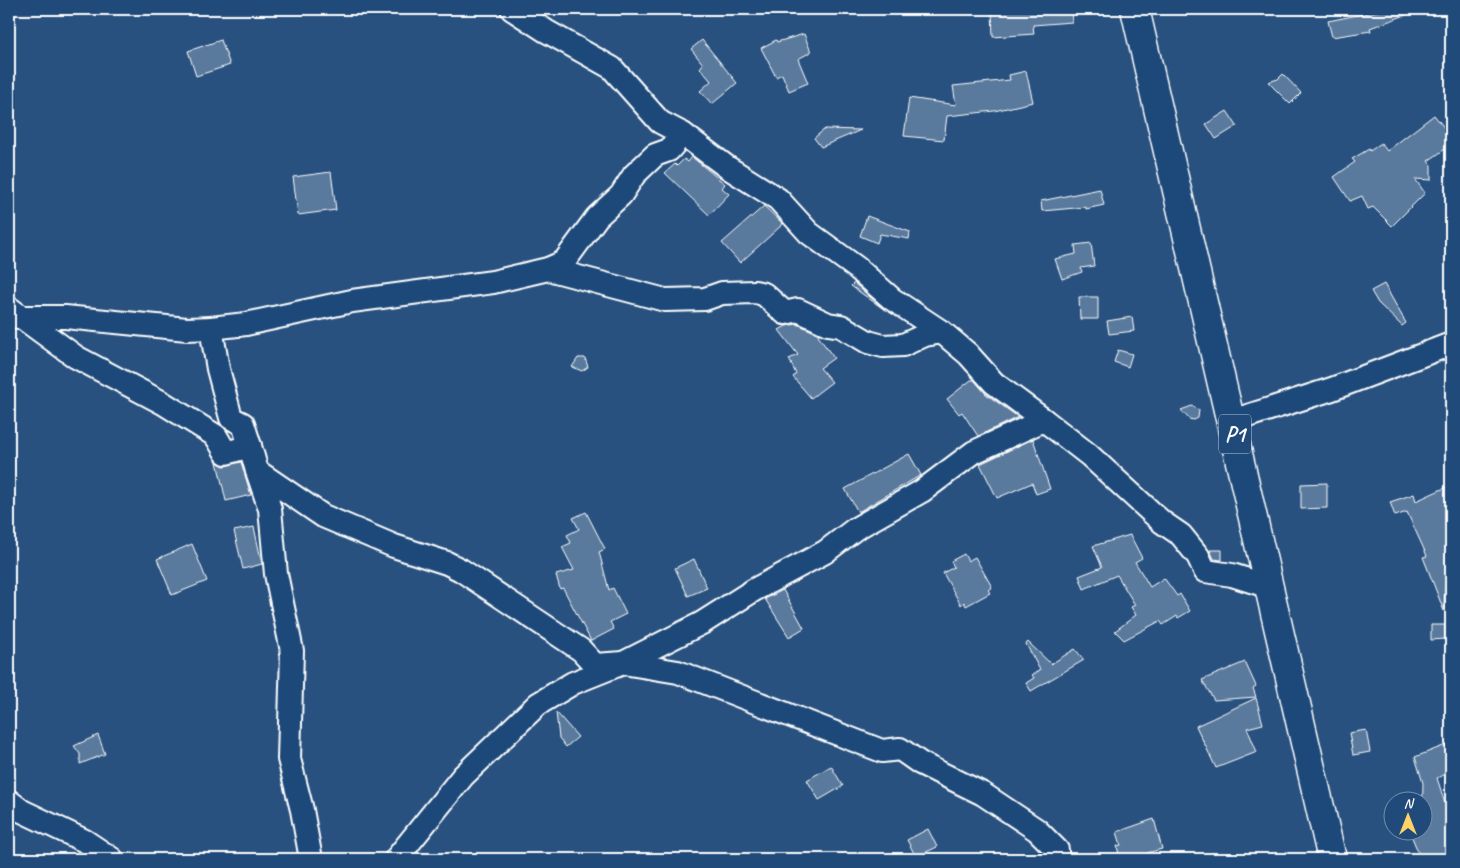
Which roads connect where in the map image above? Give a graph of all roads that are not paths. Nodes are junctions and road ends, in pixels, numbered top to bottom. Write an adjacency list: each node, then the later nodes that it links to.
1 (512, 9): 3 (street)
2 (1135, 9): 10 (main road, P1)
3 (683, 134): 4 (street); 7 (street)
4 (548, 270): 6 (street); 7 (street)
5 (14, 313): 6 (street); 11 (street)
6 (212, 328): 11 (street)
7 (942, 332): 9 (street)
8 (1451, 344): 10 (street)
9 (1044, 420): 13 (street); 14 (street)
10 (1232, 421): 13 (main road, P1)
11 (250, 446): 12 (street)
12 (257, 471): 14 (street); 17 (street)
13 (1270, 587): 20 (main road, P1)
14 (623, 663): 18 (street); 19 (street)
15 (9, 801): 16 (street)
16 (112, 859)
17 (311, 859)
18 (396, 859)
19 (1057, 859)
20 (1332, 859)

